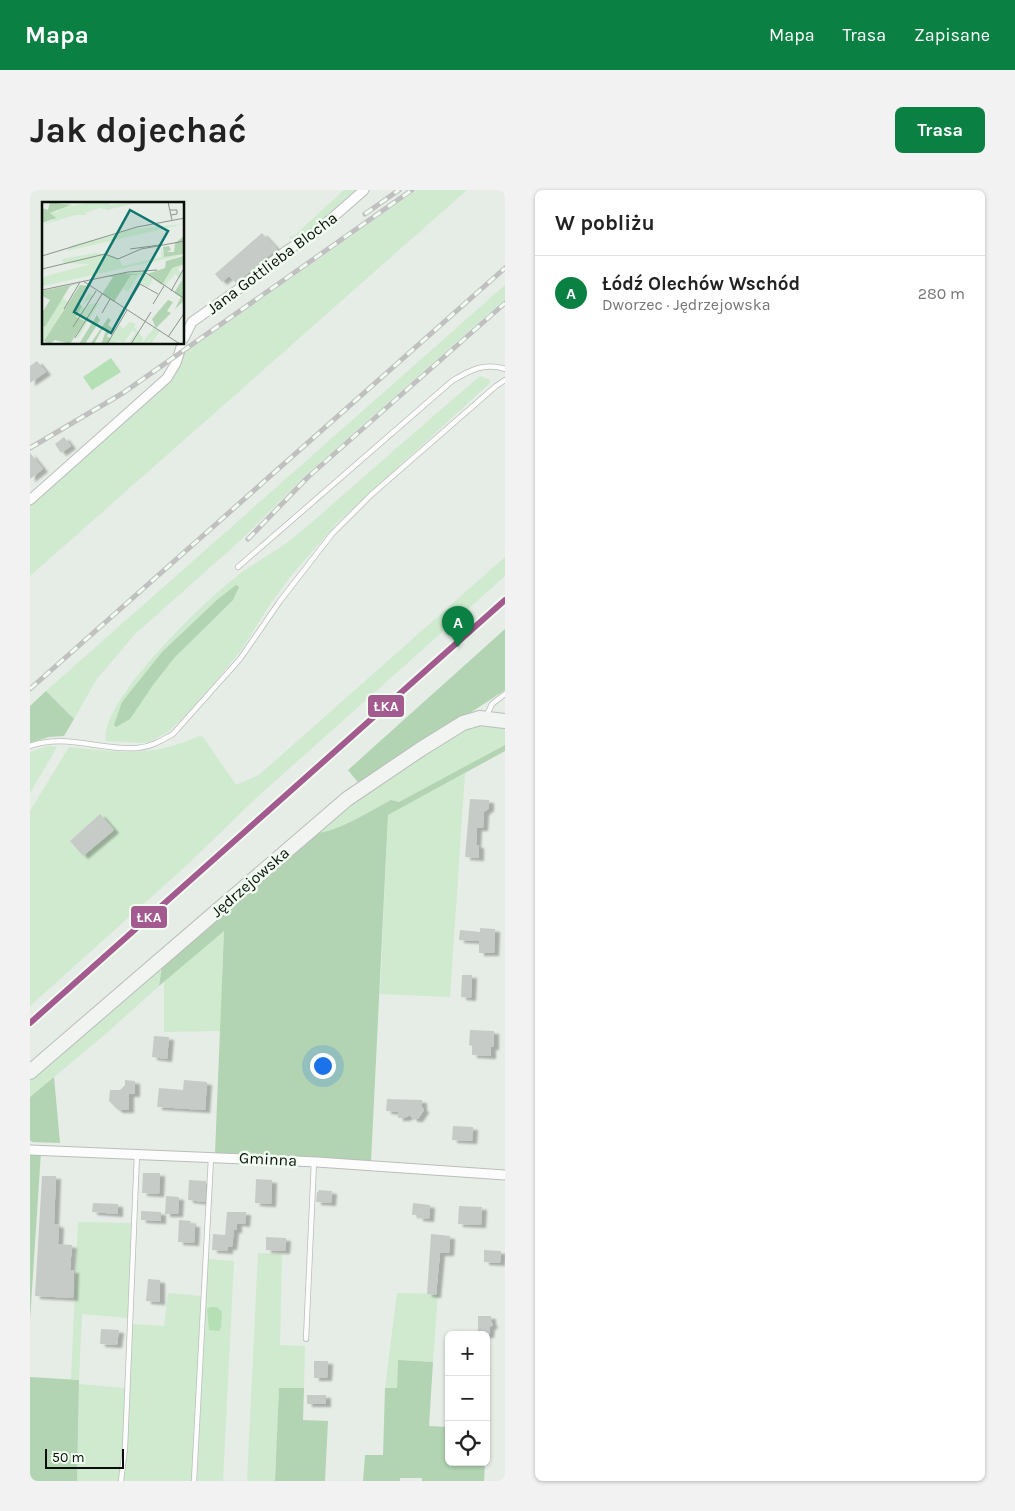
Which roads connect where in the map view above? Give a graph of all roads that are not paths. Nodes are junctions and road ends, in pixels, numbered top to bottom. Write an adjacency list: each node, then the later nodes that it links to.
1 (364, 190): 2 (street, Jana Gottlieba Blocha)
2 (185, 336)
3 (182, 345): 6 (street)
4 (505, 368): 7 (lane)
5 (505, 380): 11 (lane)
6 (30, 500)
7 (238, 567)
8 (505, 694): 9 (lane)
9 (486, 718): 10 (street); 12 (street, Jędrzejowska)
10 (505, 721)
11 (30, 746)
12 (30, 1072)
13 (30, 1150): 14 (street, Gminna)
14 (137, 1154): 15 (street, Gminna); 19 (lane)
15 (211, 1157): 16 (street, Gminna); 20 (lane)
16 (314, 1161): 17 (street, Gminna); 18 (lane)
17 (505, 1175)
18 (306, 1339)
19 (121, 1481)
20 (194, 1481)

